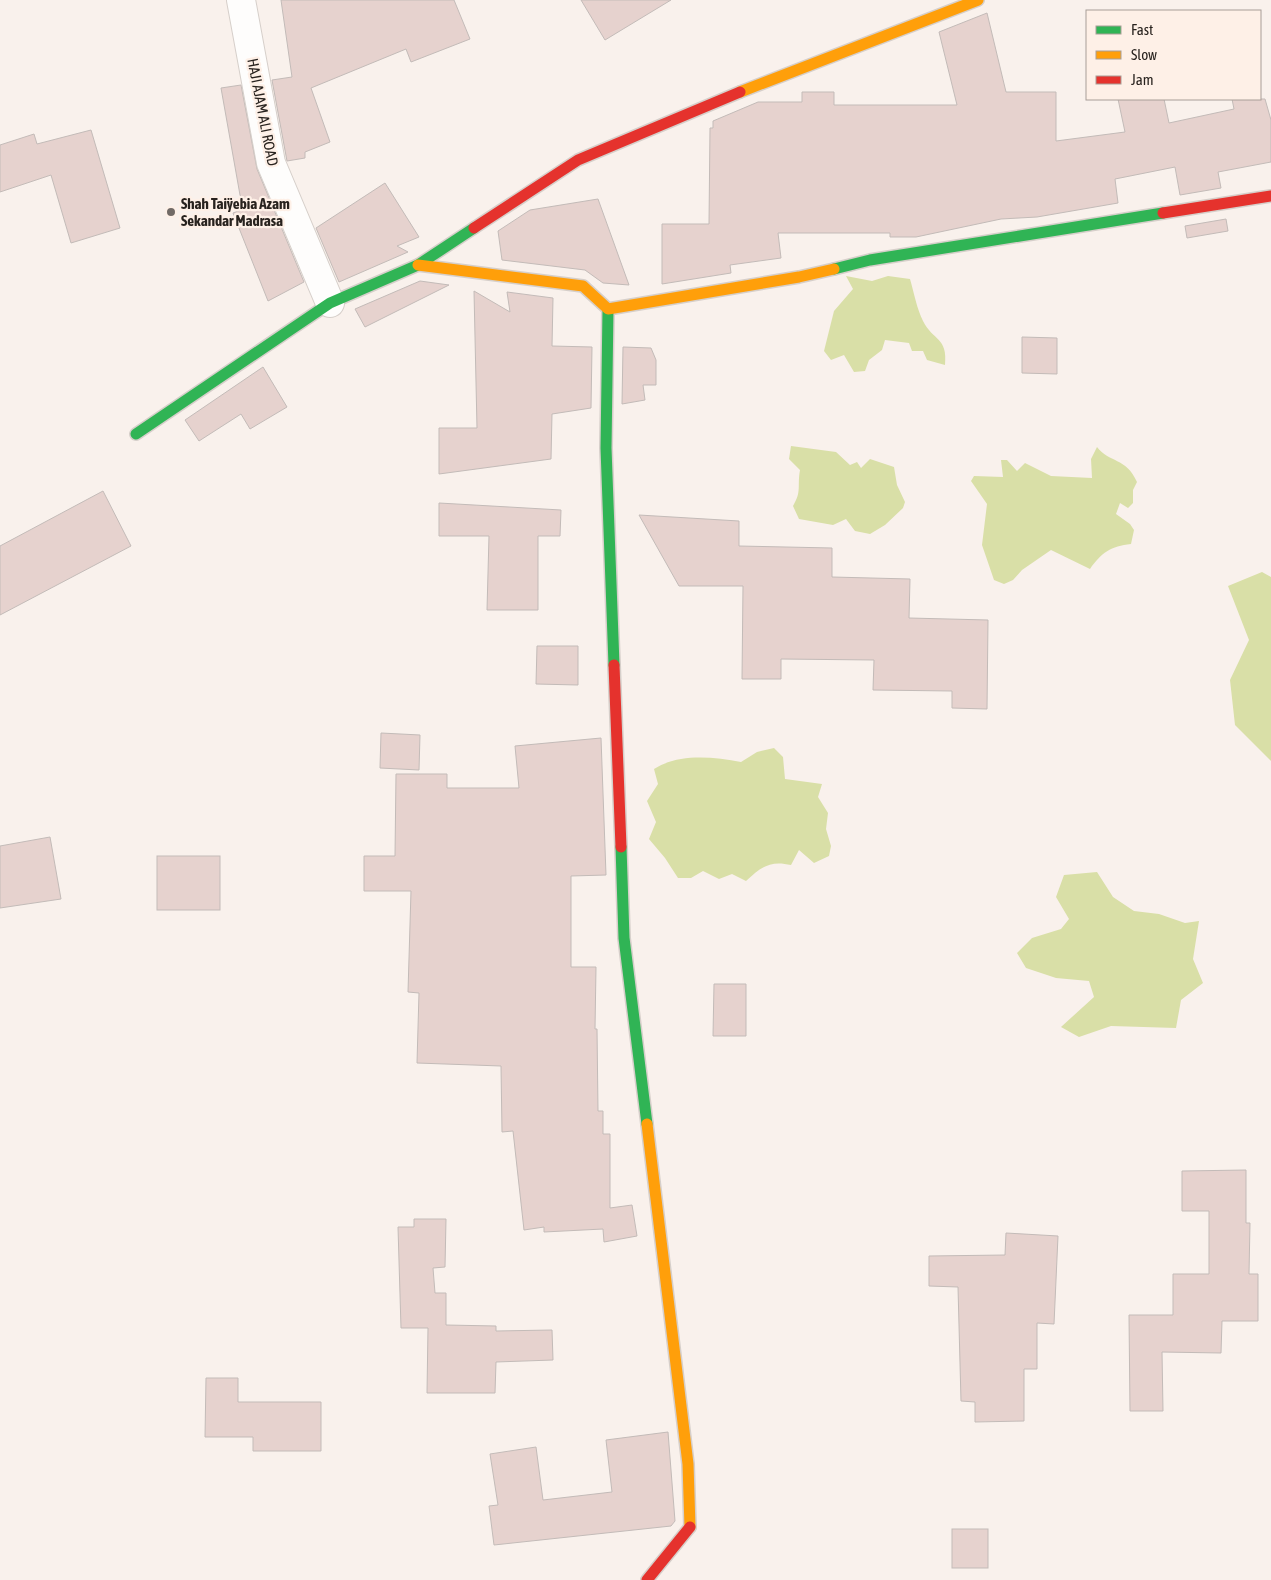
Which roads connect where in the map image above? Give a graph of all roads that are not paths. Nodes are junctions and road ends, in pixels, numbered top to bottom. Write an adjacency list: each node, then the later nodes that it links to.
1 (241, 0): 5 (street, HAJI AJAM ALI ROAD)
2 (978, 0): 4 (street)
3 (1271, 196): 6 (street)
4 (418, 265): 5 (street); 6 (street)
5 (330, 303): 7 (street)
6 (608, 309): 8 (street)
7 (136, 434)
8 (647, 1580)

